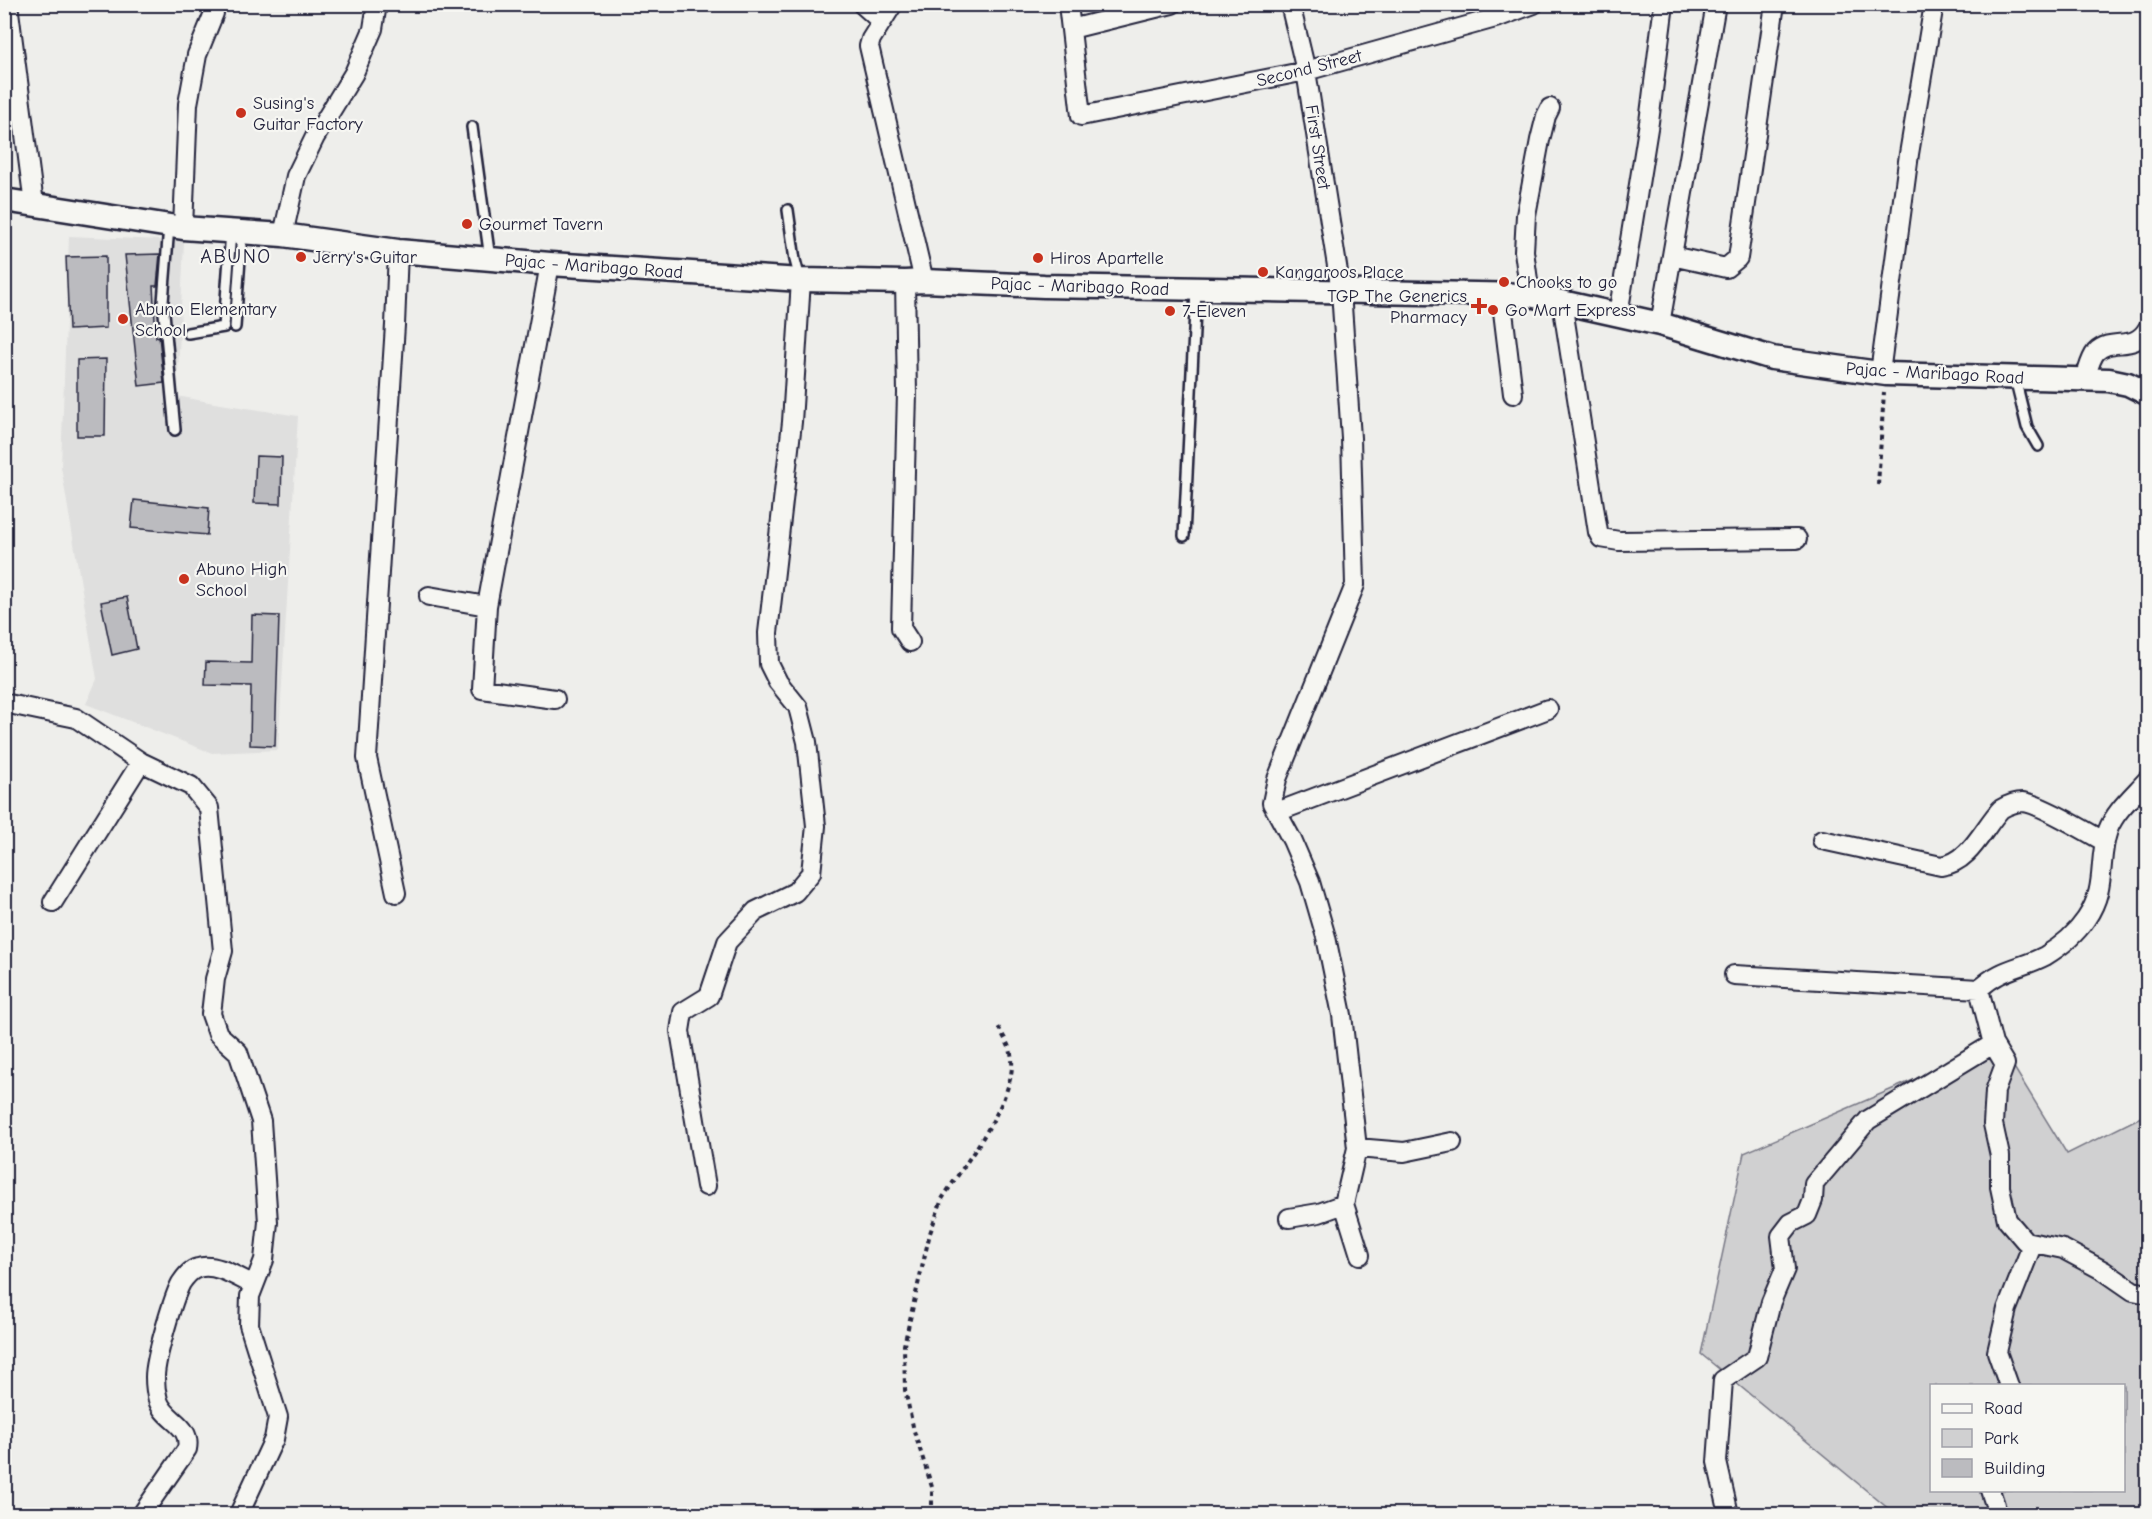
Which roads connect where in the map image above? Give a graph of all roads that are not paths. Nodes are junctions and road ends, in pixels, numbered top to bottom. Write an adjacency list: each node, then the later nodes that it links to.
1 (8, 4): 20 (street)
2 (377, 4): 24 (street)
3 (862, 4): 14 (street)
4 (893, 4): 14 (street)
5 (1068, 4): 15 (street)
6 (1172, 4): 15 (street)
7 (1290, 4): 16 (street, First Street)
8 (1534, 4): 16 (street, Second Street)
9 (1664, 4): 36 (street)
10 (1716, 4): 26 (street)
11 (1775, 4): 26 (street)
12 (1934, 4): 41 (street)
13 (214, 13): 22 (street)
14 (882, 22): 30 (street)
15 (1071, 29): 16 (street, Second Street)
16 (1306, 71): 32 (street, First Street)
17 (1550, 108): 34 (street)
18 (472, 127): 27 (lane)
19 (4, 200): 20 (street, Pajac - Maribago Road)
20 (34, 204): 22 (street, Pajac - Maribago Road)
21 (788, 210): 29 (lane)
22 (176, 226): 23 (street, Pajac - Maribago Road); 46 (lane)
23 (237, 231): 24 (street, Pajac - Maribago Road); 38 (lane); 40 (lane)
24 (283, 235): 25 (street, Pajac - Maribago Road)
25 (398, 251): 27 (street, Pajac - Maribago Road); 61 (street)
26 (1672, 256): 37 (street)
27 (490, 259): 28 (street, Pajac - Maribago Road)
28 (550, 264): 29 (street, Pajac - Maribago Road); 51 (street)
29 (801, 280): 30 (street, Pajac - Maribago Road); 68 (street)
30 (914, 281): 31 (street, Pajac - Maribago Road); 52 (street)
31 (1196, 289): 32 (street, Pajac - Maribago Road); 48 (lane)
32 (1341, 291): 33 (street, Pajac - Maribago Road); 58 (street, First Street)
33 (1501, 295): 34 (street, Pajac - Maribago Road); 44 (street)
34 (1530, 295): 35 (street, Pajac - Maribago Road)
35 (1562, 302): 36 (street, Pajac - Maribago Road); 49 (street)
36 (1618, 315): 37 (street, Pajac - Maribago Road)
37 (1660, 324): 41 (street, Pajac - Maribago Road)
38 (235, 327)
39 (2148, 328): 43 (street)
40 (188, 333)
41 (1883, 374): 42 (street, Pajac - Maribago Road)
42 (2015, 378): 43 (street, Pajac - Maribago Road); 47 (lane)
43 (2085, 379): 45 (street, Pajac - Maribago Road)
44 (1513, 394)
45 (2148, 394)
46 (175, 430)
47 (2038, 446)
48 (1184, 536)
49 (1797, 539)
50 (429, 596): 51 (street)
51 (487, 606): 53 (street)
52 (910, 642)
53 (555, 699)
54 (4, 703): 56 (street)
55 (1548, 710): 58 (street)
56 (141, 762): 62 (street); 73 (street)
57 (2148, 779): 60 (street)
58 (1277, 812): 67 (street)
59 (1822, 840): 60 (street)
60 (2105, 842): 64 (street)
61 (396, 893)
62 (53, 902)
63 (1734, 975): 64 (street)
64 (1979, 988): 65 (street)
65 (1993, 1044): 71 (street); 78 (street)
66 (1452, 1142): 67 (street)
67 (1357, 1148): 69 (street)
68 (706, 1186)
69 (1344, 1204): 70 (street); 72 (street)
70 (1288, 1218)
71 (2033, 1242): 74 (street); 75 (street)
72 (1360, 1256)
73 (254, 1285): 76 (street); 77 (street)
74 (2148, 1294)
75 (2008, 1384)
76 (142, 1515)
77 (240, 1515)
78 (1729, 1515)

